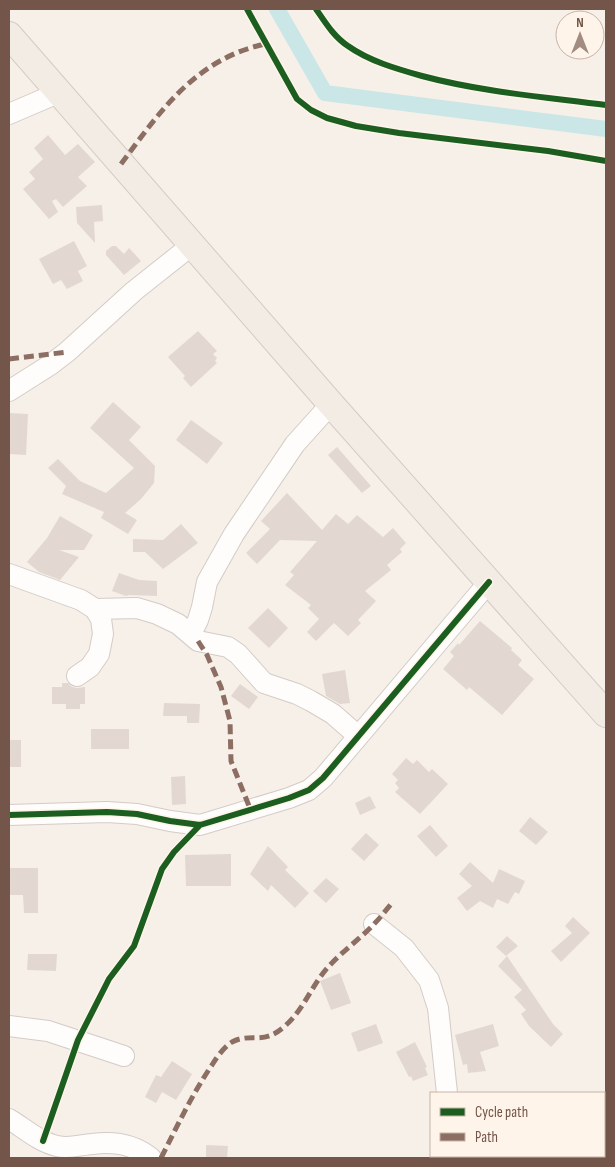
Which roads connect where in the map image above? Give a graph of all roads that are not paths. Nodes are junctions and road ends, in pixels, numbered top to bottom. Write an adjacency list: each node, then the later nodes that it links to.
1 (9, 35): 2 (main road)
2 (58, 92): 3 (street); 4 (main road)
3 (9, 114)
4 (192, 245): 5 (street); 6 (main road)
5 (9, 391)
6 (331, 404): 8 (main road); 10 (street)
7 (9, 574): 9 (street)
8 (489, 582): 12 (main road); 13 (street)
9 (95, 609): 10 (street); 11 (street)
10 (191, 634): 13 (street)
11 (77, 676)
12 (606, 714)
13 (358, 736): 14 (street)
14 (9, 815)
15 (374, 924): 18 (street)
16 (9, 1026): 17 (street)
17 (124, 1056)
18 (447, 1092)
19 (9, 1119): 20 (street)
20 (150, 1158)

